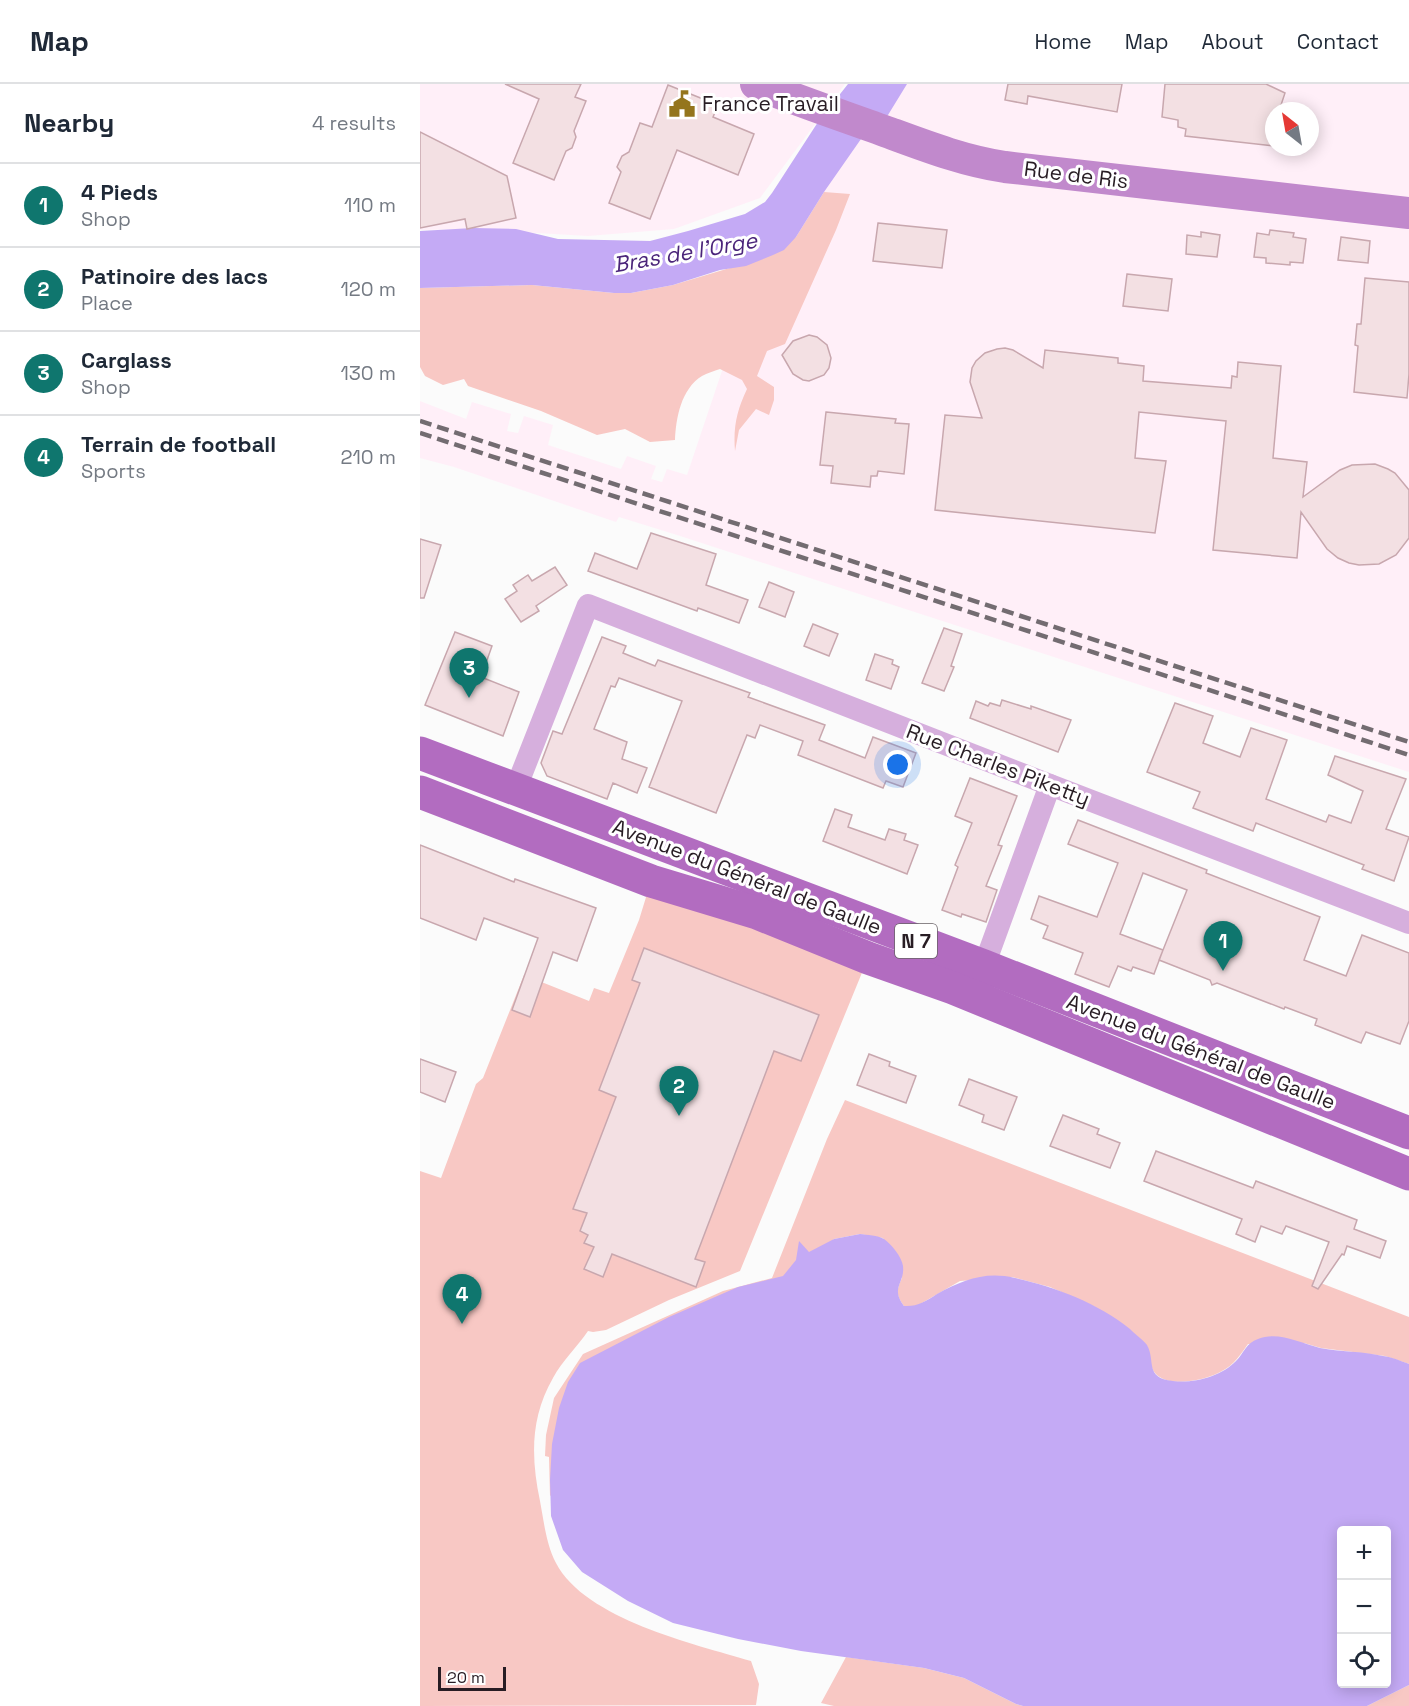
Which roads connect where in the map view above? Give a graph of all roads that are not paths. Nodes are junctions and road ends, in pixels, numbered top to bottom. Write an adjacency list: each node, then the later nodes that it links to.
1 (756, 84): 2 (main road, Rue de Ris)
2 (1409, 213)
3 (420, 753): 5 (main road, Avenue du Général de Gaulle / N 7)
4 (1050, 785): 5 (street, Rue Charles Piketty); 7 (street, Rue Charles Piketty); 8 (street)
5 (516, 788): 8 (main road, Avenue du Général de Gaulle / N 7)
6 (420, 792): 9 (main road, Avenue du Général de Gaulle / N 7)
7 (1409, 923)
8 (984, 966): 9 (street); 10 (main road, Avenue du Général de Gaulle / N 7)
9 (953, 988): 11 (main road, Avenue du Général de Gaulle / N 7)
10 (1409, 1133)
11 (1409, 1174)

